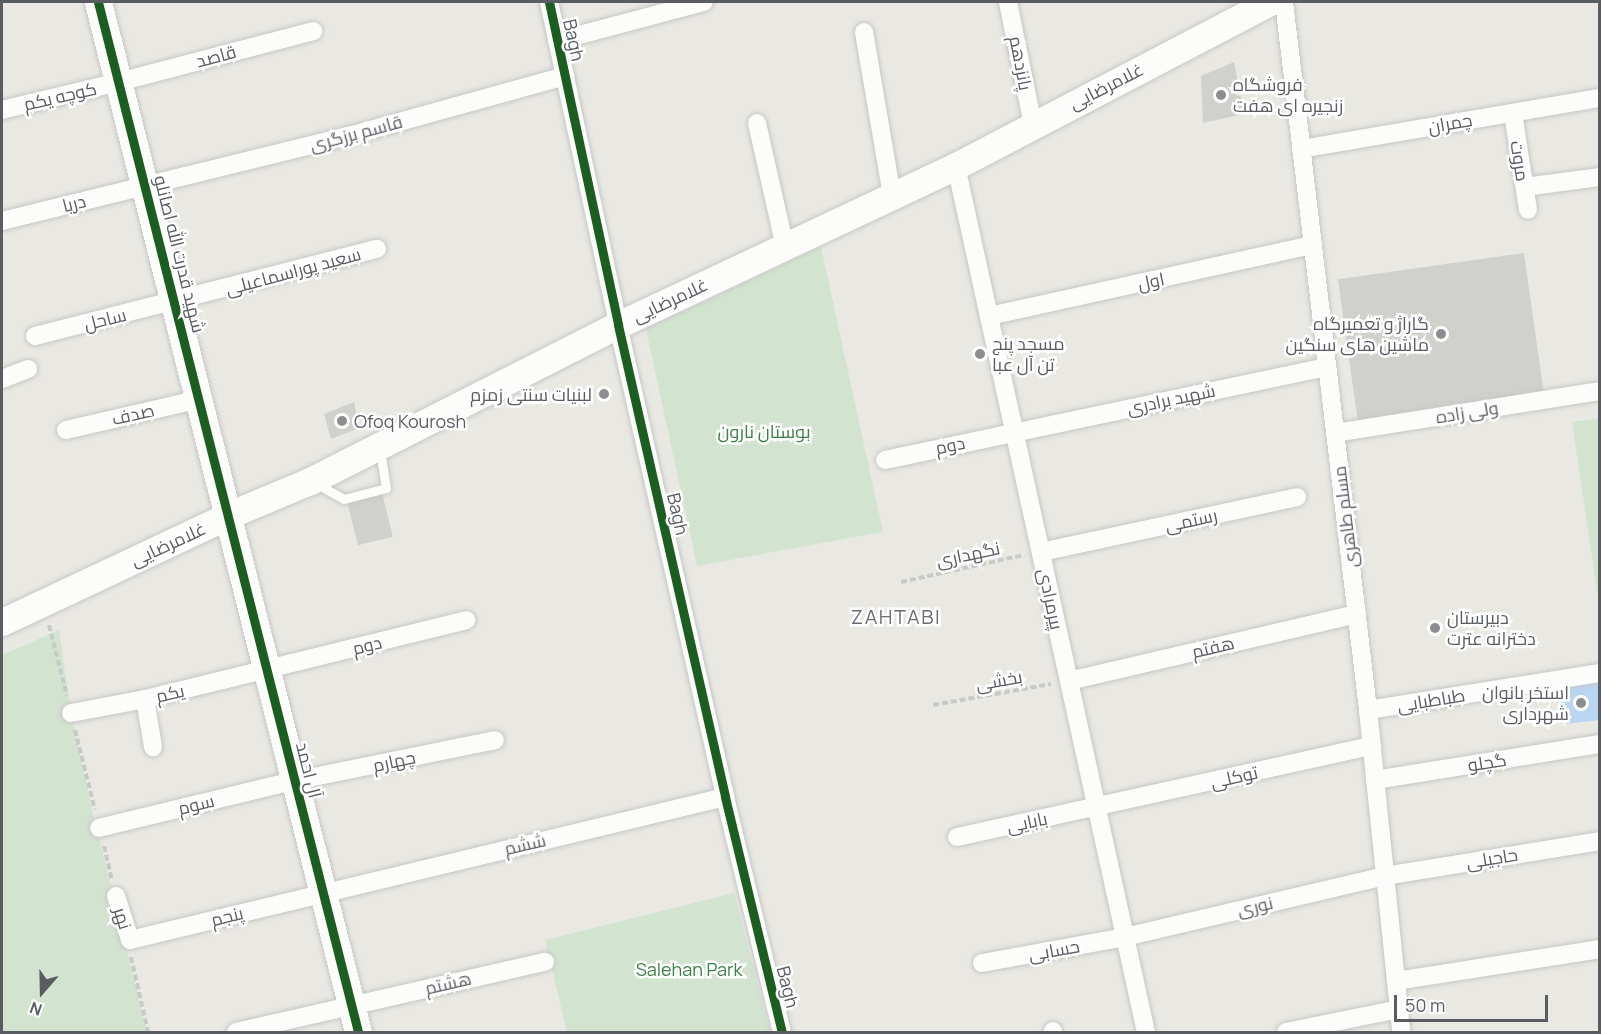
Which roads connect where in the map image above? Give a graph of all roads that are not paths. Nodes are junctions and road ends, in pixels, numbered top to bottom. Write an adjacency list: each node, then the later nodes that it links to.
1 (98, 2): 11 (main road, شهید قدرت الله اصانلو)
2 (549, 2): 9 (street, Bagh)
3 (704, 2): 9 (street)
4 (1008, 2): 16 (street, پانزدهم)
5 (1270, 2): 16 (main road, غلامرضایی)
6 (1284, 2): 17 (street, مسلم طاهری)
7 (313, 31): 11 (street, قاصد)
8 (864, 32): 22 (street)
9 (557, 41): 10 (street, Bagh)
10 (565, 76): 20 (street, قاسم برزگری); 30 (street, Bagh)
11 (119, 82): 13 (street, کوچه یکم); 20 (main road, شهید قدرت الله اصانلو)
12 (1599, 98): 14 (street, چمران)
13 (2, 110)
14 (1513, 112): 17 (street, چمران); 21 (street, مروت)
15 (758, 123): 26 (street)
16 (1033, 125): 18 (main road, غلامرضایی)
17 (1301, 149): 25 (street, مسلم طاهری)
18 (956, 166): 22 (main road, غلامرضایی); 29 (street, پیرمرادی)
19 (1599, 177): 21 (street)
20 (146, 185): 24 (street, دریا); 28 (main road, شهید قدرت الله اصانلو)
21 (1524, 188): 23 (street, مروت)
22 (892, 196): 26 (main road, غلامرضایی)
23 (1528, 210)
24 (2, 221)
25 (1313, 245): 29 (street, اول); 32 (street, مسلم طاهری)
26 (784, 247): 30 (main road, غلامرضایی)
27 (377, 249): 28 (street, سعید پوراسماعیلی)
28 (176, 302): 31 (street, ساحل); 36 (main road, شهید قدرت الله اصانلو)
29 (989, 316): 38 (street, پیرمرادی)
30 (618, 325): 40 (main road, غلامرضایی); 61 (street, Bagh)
31 (35, 336)
32 (1327, 367): 38 (street, شهید برادری); 39 (street, مسلم طاهری)
33 (28, 369): 34 (street)
34 (2, 379)
35 (1599, 392): 39 (street, ولی زاده)
36 (200, 399): 37 (street, صدف); 44 (main road, شهید قدرت الله اصانلو)
37 (66, 430)
38 (1014, 431): 41 (street, دوم); 45 (street, پیرمرادی)
39 (1335, 433): 46 (street, مسلم طاهری)
40 (379, 447): 42 (main road, غلامرضایی); 42 (lane)
41 (885, 460)
42 (310, 481): 44 (main road, غلامرضایی)
43 (1297, 497): 45 (street, رستمی)
44 (229, 515): 48 (main road, غلامرضایی); 49 (main road, آل احمد)
45 (1041, 552): 51 (street, پیرمرادی)
46 (1357, 614): 51 (street, هفتم); 53 (street, مسلم طاهری)
47 (466, 620): 49 (street, دوم)
48 (2, 622)
49 (267, 670): 52 (street, یکم); 60 (main road, آل احمد)
50 (1599, 673): 53 (street, طباطبایی)
51 (1069, 681): 62 (street, پیرمرادی)
52 (145, 699): 54 (street, یکم); 58 (street)
53 (1368, 710): 57 (street, مسلم طاهری)
54 (71, 713)
55 (495, 740): 60 (street, چهارم)
56 (1599, 744): 59 (street, گچلو)
57 (1372, 746): 59 (street, مسلم طاهری); 62 (street, توکلی)
58 (153, 747)
59 (1375, 780): 66 (street, مسلم طاهری)
60 (294, 781): 63 (street, سوم); 67 (main road, آل احمد)
61 (725, 797): 67 (street, ششم); 79 (street, Bagh)
62 (1097, 807): 64 (street, بابایی); 69 (street, پیرمرادی)
63 (99, 828)
64 (957, 837)
65 (1599, 841): 66 (street, حاجیلی)
66 (1385, 876): 69 (street, نوری); 74 (street, مسلم طاهری)
67 (324, 892): 70 (street, پنجم); 75 (main road, آل احمد)
68 (116, 896): 70 (street, نهر)
69 (1125, 937): 73 (street, حسابی); 80 (street, پیرمرادی)
70 (130, 940)
71 (1599, 950): 74 (street)
72 (545, 962): 75 (street, هشتم)
73 (982, 963)
74 (1396, 981): 76 (street, مسلم طاهری)
75 (352, 1005): 77 (street); 78 (main road, آل احمد)
76 (1399, 1009): 81 (street); 82 (street, مسلم طاهری)
77 (236, 1032)
78 (358, 1032)
79 (782, 1032)
80 (1146, 1032)
81 (1286, 1032)
82 (1401, 1032)

